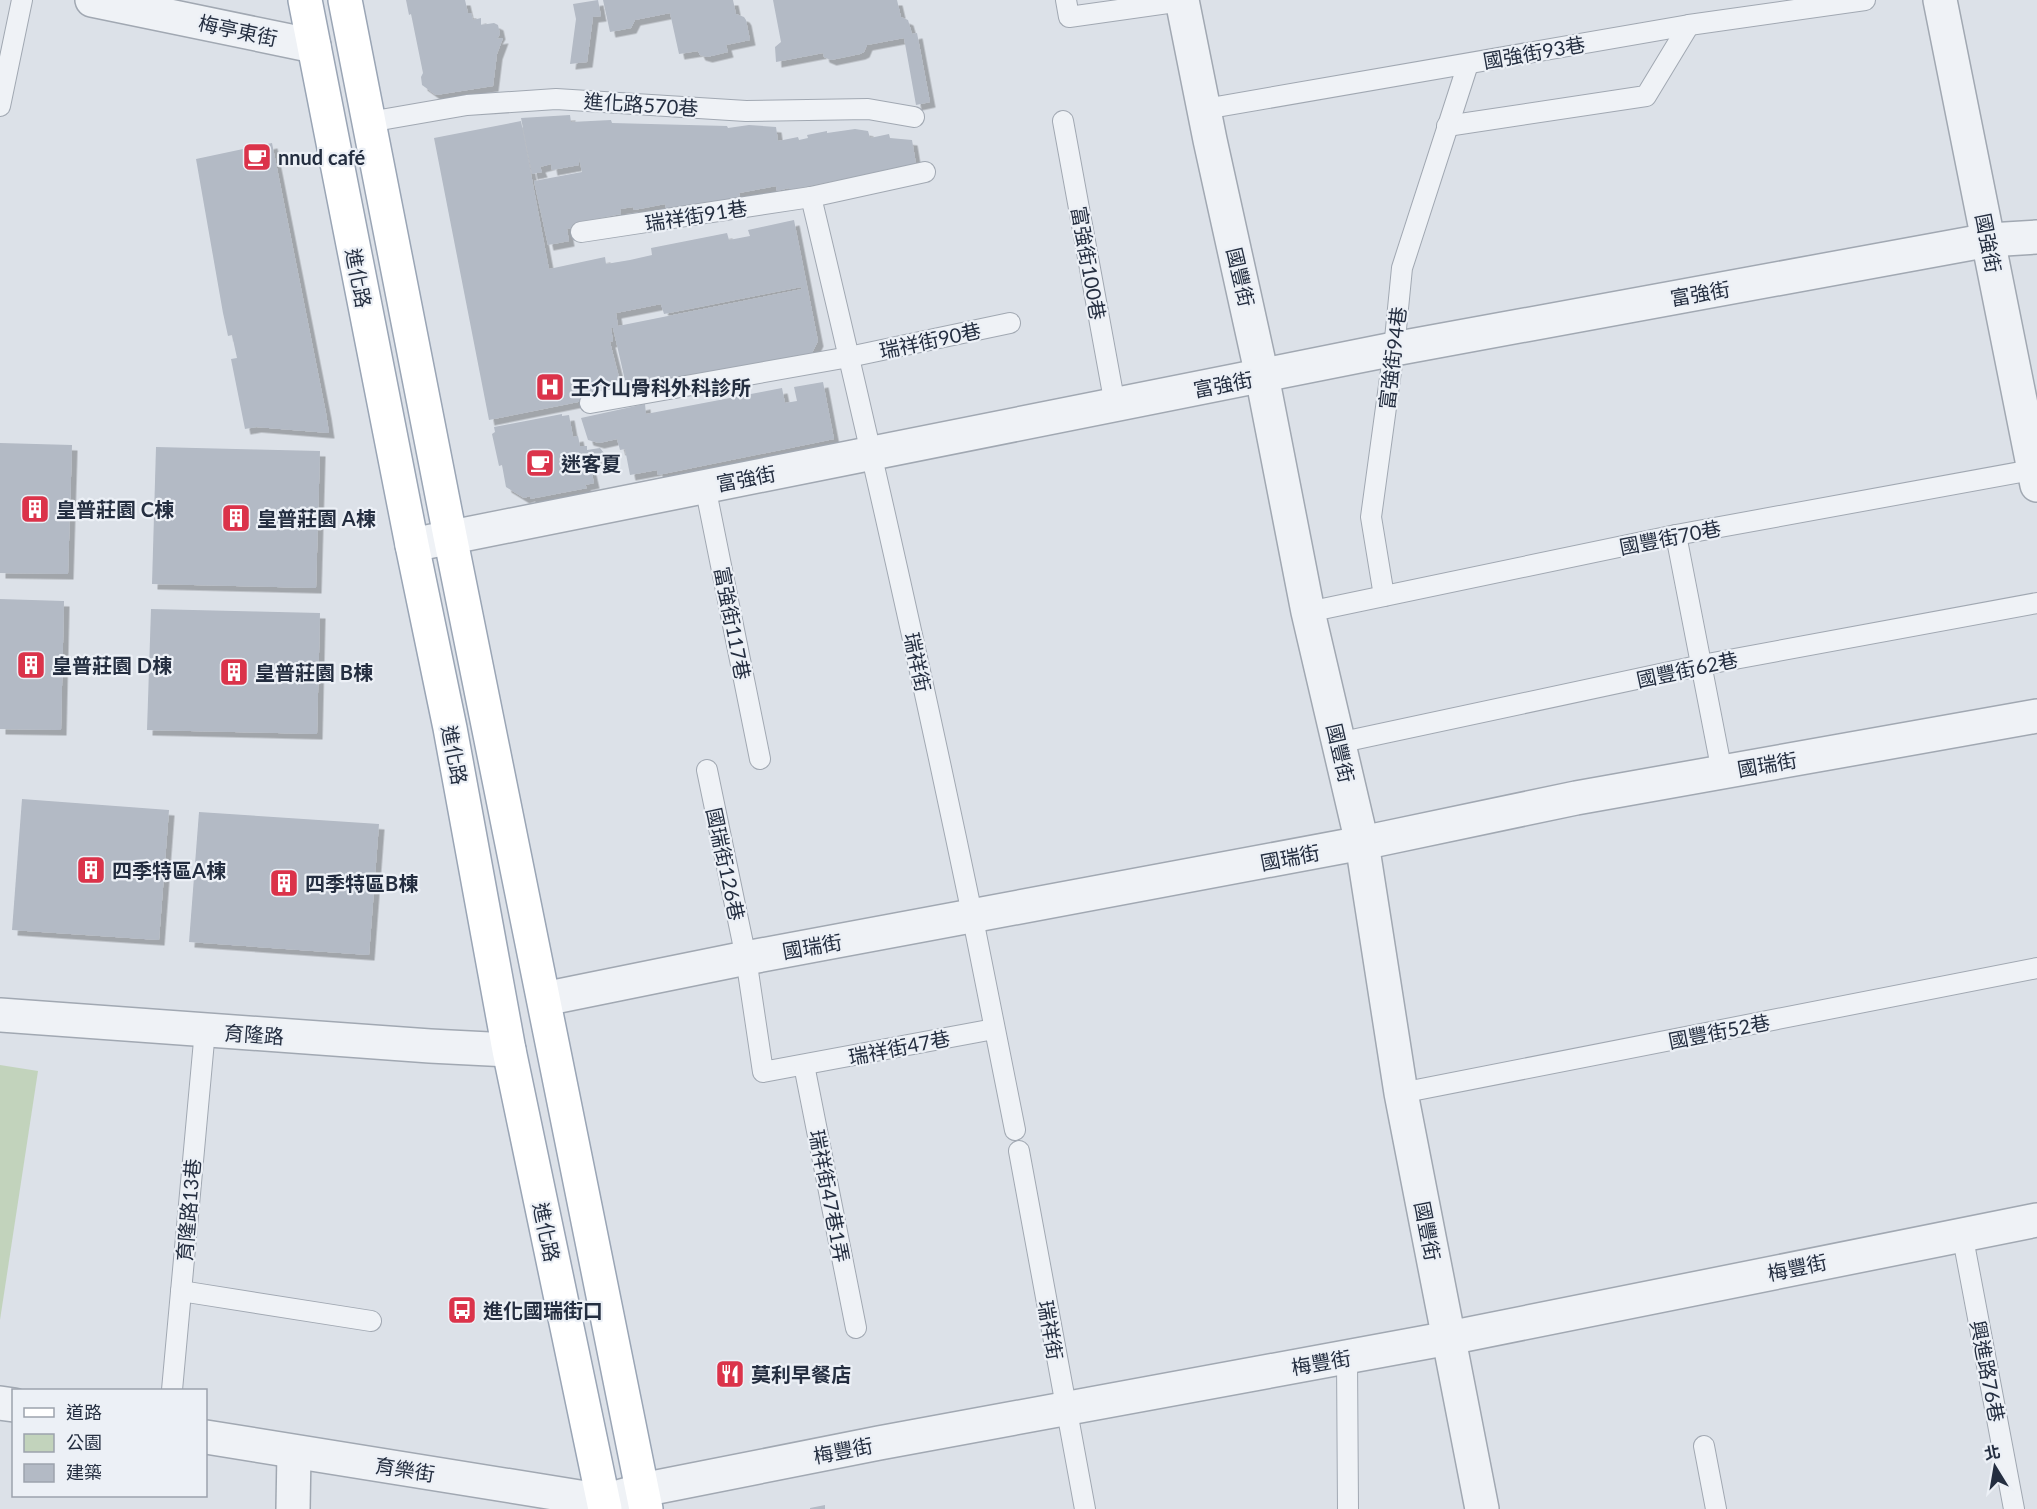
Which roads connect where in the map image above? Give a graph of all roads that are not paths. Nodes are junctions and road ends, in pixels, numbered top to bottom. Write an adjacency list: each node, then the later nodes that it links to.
1 (22, 0): 12 (lane)
2 (92, 0): 10 (street, 梅亭東街)
3 (305, 0): 10 (main road, 進化路)
4 (345, 0): 16 (main road, 進化路)
5 (1066, 0): 6 (lane)
6 (1182, 0): 13 (street, 國豐街)
7 (1865, 0): 9 (lane, 國強街93巷)
8 (1940, 0): 22 (street, 國強街)
9 (1689, 25): 11 (lane, 國強街93巷); 17 (lane)
10 (314, 46): 34 (main road, 進化路)
11 (1468, 64): 13 (lane, 國強街93巷); 17 (lane, 富強街94巷)
12 (0, 106)
13 (1205, 109): 26 (street, 國豐街)
14 (914, 117): 16 (lane, 進化路570巷)
15 (1063, 121): 28 (lane, 富強街100巷)
16 (369, 122): 33 (main road, 進化路)
17 (1448, 126): 24 (lane, 富強街94巷)
18 (925, 172): 19 (lane, 瑞祥街91巷)
19 (811, 197): 20 (lane, 瑞祥街91巷); 25 (lane, 瑞祥街)
20 (581, 232)
21 (2037, 237): 22 (street, 富強街)
22 (1989, 240): 24 (street, 富強街); 30 (street, 國強街)
23 (1010, 323): 25 (lane, 瑞祥街90巷)
24 (1394, 349): 26 (street, 富強街); 35 (lane, 富強街94巷)
25 (849, 357): 27 (lane, 瑞祥街90巷); 29 (lane, 瑞祥街)
26 (1262, 376): 28 (street, 富強街); 37 (street, 國豐街)
27 (590, 403)
28 (1115, 405): 29 (street, 富強街)
29 (872, 452): 31 (street, 富強街); 45 (lane, 瑞祥街)
30 (2036, 475): 32 (lane, 國豐街70巷)
31 (705, 486): 33 (street, 富強街); 41 (lane, 富強街117巷)
32 (1676, 535): 35 (lane, 國豐街70巷); 38 (lane)
33 (450, 536): 34 (street, 富強街); 48 (main road, 進化路)
34 (412, 545): 52 (main road, 進化路)
35 (1384, 596): 37 (lane, 國豐街70巷)
36 (2037, 603): 38 (lane, 國豐街62巷)
37 (1308, 612): 40 (street, 國豐街)
38 (1702, 665): 40 (lane, 國豐街62巷); 43 (lane)
39 (2037, 716): 43 (street, 國瑞街)
40 (1338, 743): 44 (street, 國豐街)
41 (760, 759)
42 (707, 770): 46 (lane, 國瑞街126巷)
43 (1722, 772): 44 (street, 國瑞街)
44 (1362, 843): 45 (street, 國瑞街); 54 (street, 國豐街)
45 (973, 916): 46 (street, 國瑞街); 50 (lane, 瑞祥街)
46 (746, 958): 48 (street, 國瑞街); 53 (lane, 國瑞街126巷)
47 (2037, 968): 54 (lane, 國豐街52巷)
48 (544, 999): 69 (main road, 進化路)
49 (0, 1015): 51 (street, 育隆路)
50 (994, 1029): 53 (lane, 瑞祥街47巷); 55 (lane, 瑞祥街)
51 (205, 1030): 52 (street, 育隆路); 59 (lane, 育隆路13巷)
52 (509, 1050): 70 (main road, 進化路)
53 (804, 1065): 61 (lane, 瑞祥街47巷1弄)
54 (1401, 1093): 62 (street, 國豐街)
55 (1016, 1130)
56 (1019, 1151): 65 (lane, 瑞祥街)
57 (2037, 1220): 58 (street, 梅豐街)
58 (1962, 1233): 62 (street, 梅豐街); 76 (lane, 興進路76巷)
59 (181, 1291): 60 (lane); 64 (lane, 育隆路13巷)
60 (371, 1321)
61 (856, 1328)
62 (1449, 1338): 63 (street, 梅豐街); 74 (street, 國豐街)
63 (1347, 1357): 65 (street, 梅豐街); 73 (lane)
64 (172, 1389)
65 (1065, 1408): 69 (street, 梅豐街); 72 (lane, 瑞祥街)
66 (207, 1437): 68 (street, 育樂街)
67 (1704, 1446): 75 (lane)
68 (294, 1452): 70 (street, 育樂街); 71 (street)
69 (644, 1500): 70 (street, 梅豐街)
70 (605, 1505)
71 (293, 1509)
72 (1085, 1509)
73 (1348, 1509)
74 (1482, 1509)
75 (1716, 1509)
76 (2014, 1509)

